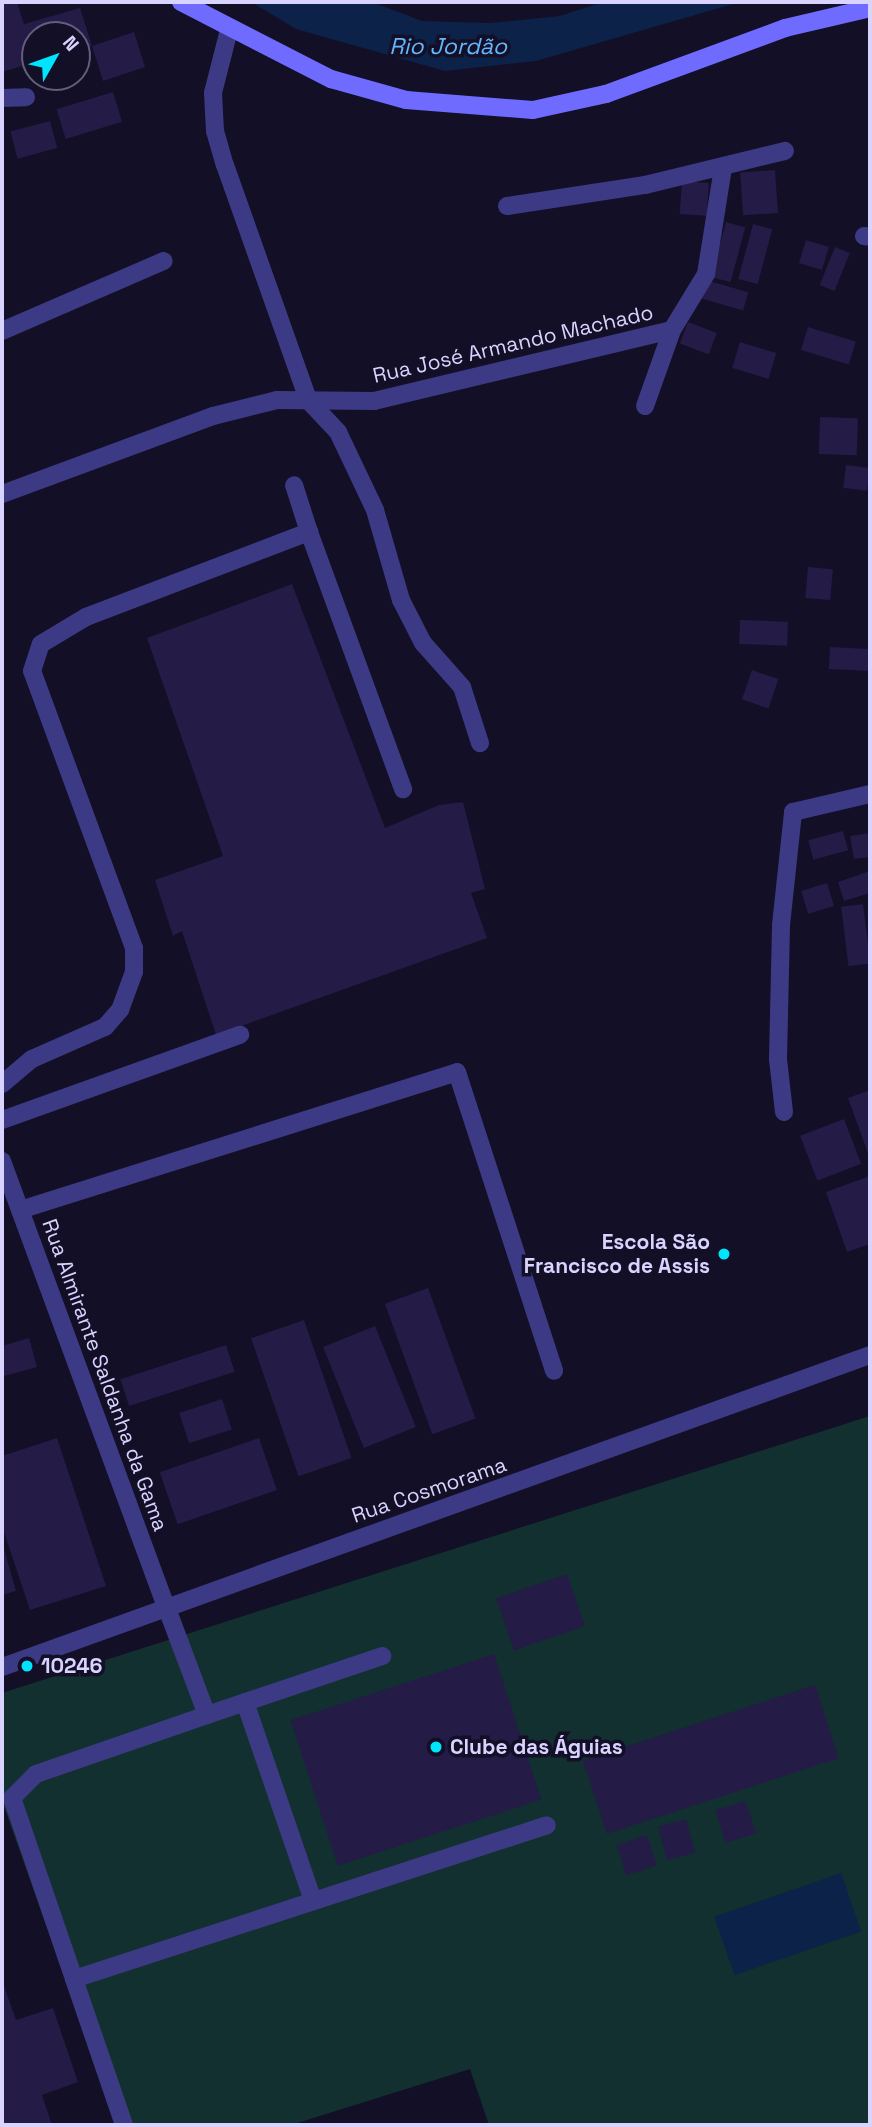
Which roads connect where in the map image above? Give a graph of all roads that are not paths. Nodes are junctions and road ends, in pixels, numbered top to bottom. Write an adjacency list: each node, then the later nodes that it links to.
1 (181, 2): 4 (main road)
2 (834, 8): 3 (main road); 4 (main road)
3 (870, 8)
4 (229, 30): 13 (street)
5 (26, 97): 6 (street)
6 (2, 98)
7 (785, 151): 8 (street)
8 (723, 168): 9 (street); 11 (street, Rua José Armando Machado)
9 (507, 206)
10 (164, 261): 12 (street)
11 (672, 330): 13 (street, Rua José Armando Machado); 14 (street, Rua José Armando Machado)
12 (2, 331)
13 (308, 400): 16 (street, Rua José Armando Machado); 18 (street)
14 (645, 406)
15 (294, 485): 17 (street)
16 (2, 494)
17 (309, 532): 19 (street); 22 (street)
18 (480, 743)
19 (403, 789)
20 (870, 794): 23 (street)
21 (240, 1035): 24 (street)
22 (2, 1084)
23 (784, 1112)
24 (2, 1120)
25 (2, 1161): 26 (street, Rua Almirante Saldanha da Gama)
26 (20, 1210): 28 (street); 29 (street, Rua Almirante Saldanha da Gama)
27 (870, 1355): 29 (street, Rua Cosmorama)
28 (554, 1371)
29 (166, 1606): 31 (street, Rua Cosmorama); 33 (street, Rua Almirante Saldanha da Gama)
30 (382, 1656): 32 (street)
31 (2, 1667)
32 (245, 1702): 33 (street); 35 (street)
33 (207, 1714): 36 (street)
34 (547, 1825): 35 (street)
35 (312, 1899): 36 (street)
36 (74, 1979): 37 (street)
37 (124, 2125)

